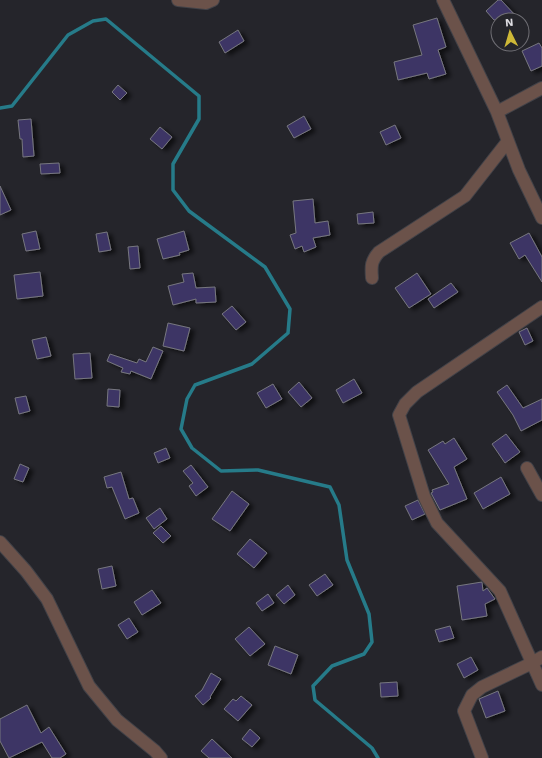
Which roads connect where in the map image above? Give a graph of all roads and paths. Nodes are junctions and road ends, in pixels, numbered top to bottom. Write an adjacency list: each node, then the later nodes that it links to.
1 (178, 0): 2 (street)
2 (213, 0)
3 (443, 0): 5 (street)
4 (542, 88): 5 (street)
5 (497, 112): 6 (street)
6 (508, 141): 7 (street); 8 (street)
7 (542, 218)
8 (372, 278)
9 (542, 307): 13 (street)
10 (527, 468): 11 (street)
11 (542, 495)
12 (0, 542): 15 (street)
13 (537, 660): 14 (street); 16 (street)
14 (542, 685)
15 (160, 758)
16 (482, 758)

